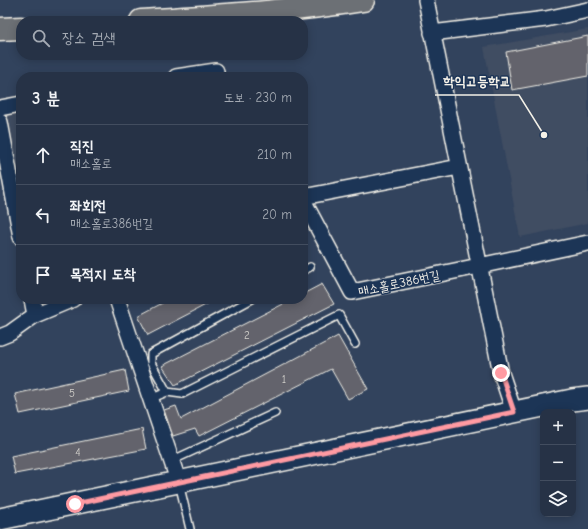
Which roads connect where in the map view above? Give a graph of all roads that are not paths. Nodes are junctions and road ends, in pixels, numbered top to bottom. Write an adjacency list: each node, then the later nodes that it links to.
1 (363, 0): 4 (highway)
2 (426, 0): 7 (street)
3 (588, 10): 7 (street)
4 (209, 16)
5 (16, 28): 6 (highway)
6 (0, 29)
7 (432, 33): 13 (street)
8 (216, 71): 9 (street)
9 (209, 72)
10 (16, 105): 11 (street)
11 (0, 108)
12 (0, 122): 16 (street)
13 (459, 167): 14 (street); 18 (street)
14 (308, 195)
15 (308, 209): 18 (street, 매소홀로386번길)
16 (16, 210)
17 (588, 243): 18 (street)
18 (479, 266): 29 (street)
19 (33, 304): 23 (street)
20 (61, 304): 23 (street)
21 (119, 304): 28 (street)
22 (243, 304): 26 (lane)
23 (35, 315): 24 (street)
24 (0, 337)
25 (355, 344): 26 (lane)
26 (167, 392): 28 (lane)
27 (588, 398): 29 (main road)
28 (150, 399): 31 (street)
29 (514, 412): 32 (main road)
30 (275, 413): 31 (lane)
31 (171, 461): 32 (street)
32 (179, 483): 33 (main road); 34 (lane)
33 (0, 519)
34 (190, 529)

